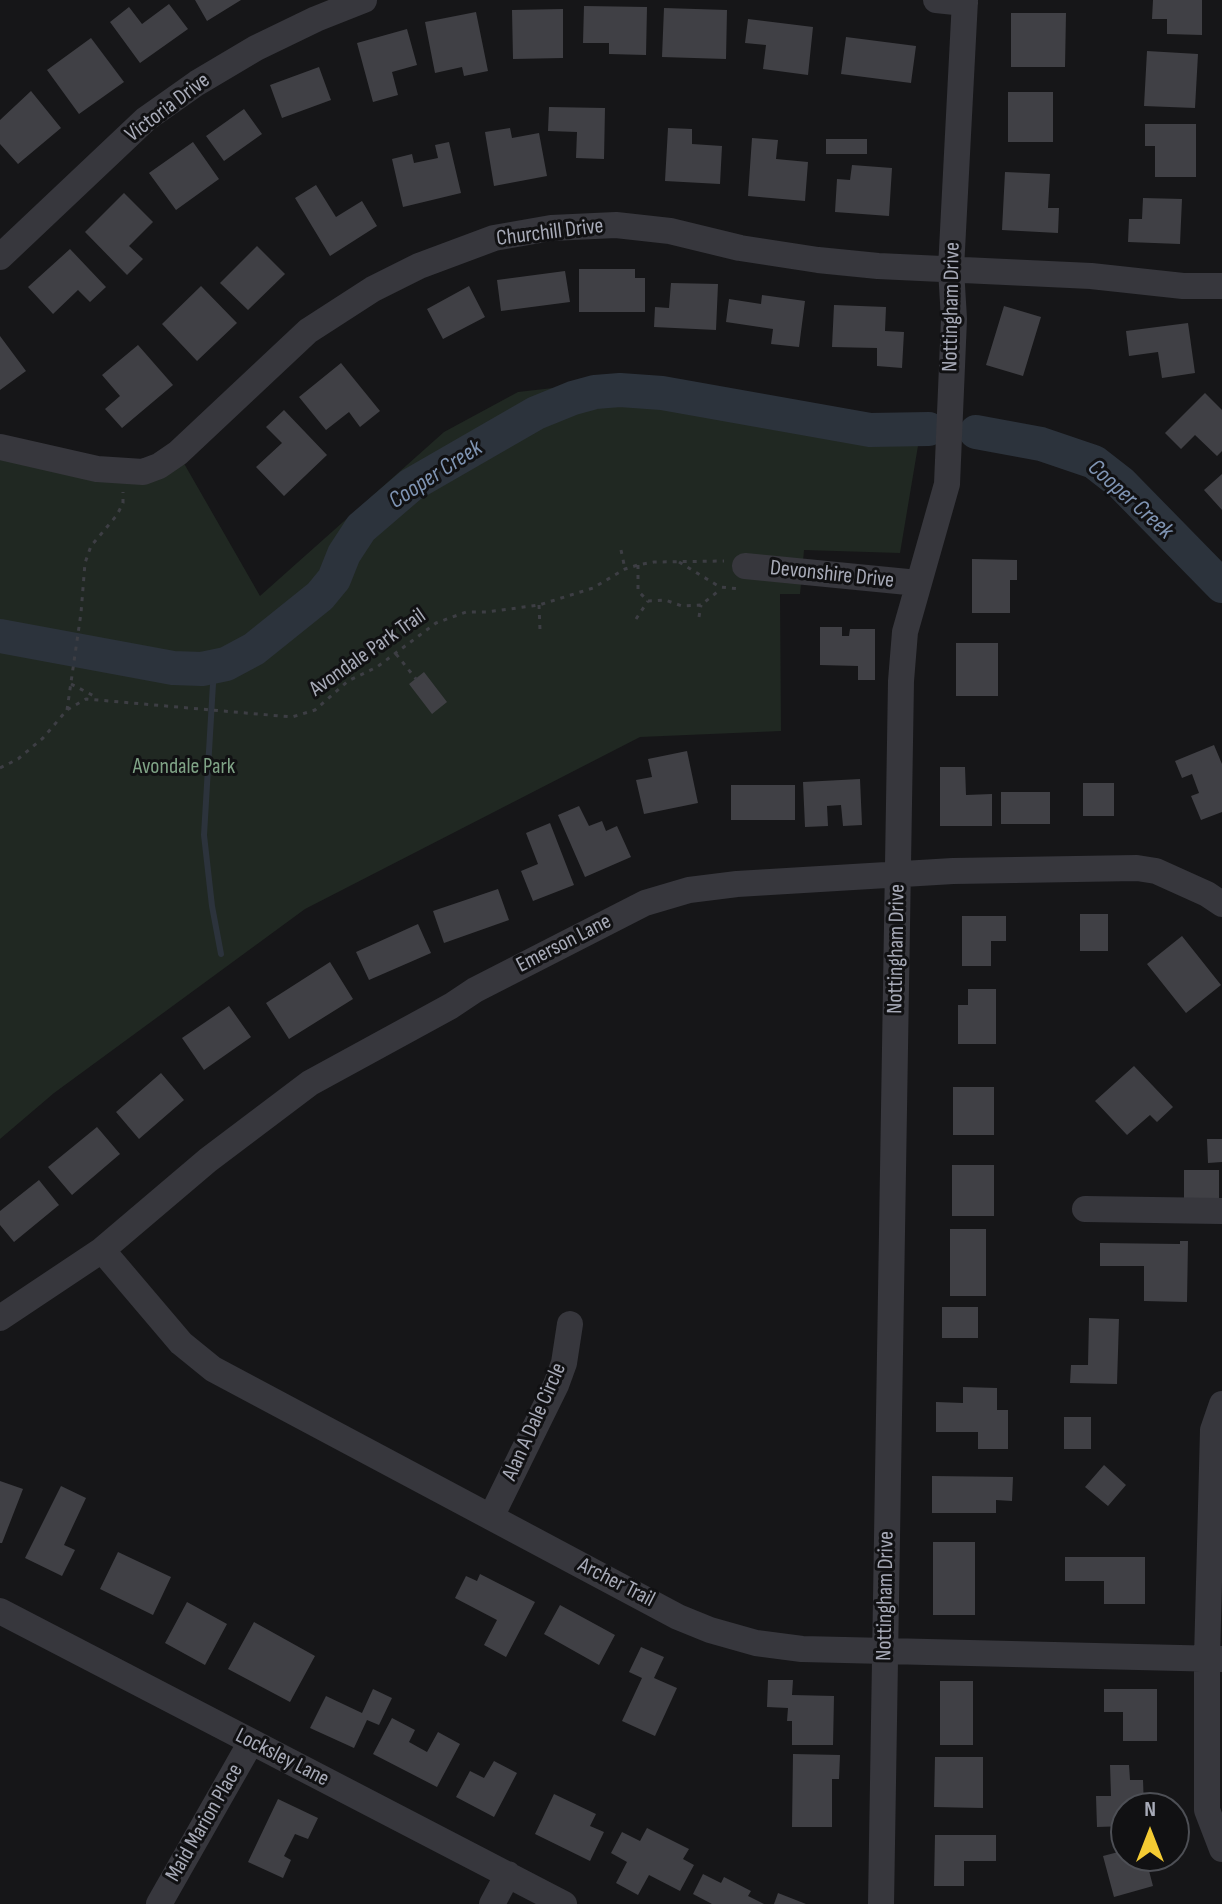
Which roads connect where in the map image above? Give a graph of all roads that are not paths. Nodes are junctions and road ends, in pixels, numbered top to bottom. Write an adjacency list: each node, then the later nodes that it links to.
1 (364, 0): 4 (street, Victoria Drive)
2 (936, 0): 3 (street)
3 (965, 1): 5 (street, Nottingham Drive)
4 (0, 257)
5 (951, 269): 6 (street, Churchill Drive); 7 (street, Churchill Drive); 9 (street, Nottingham Drive)
6 (1222, 286)
7 (0, 447)
8 (745, 566): 9 (street, Devonshire Drive)
9 (918, 583): 10 (street, Nottingham Drive)
10 (898, 874): 11 (street, Emerson Lane); 14 (street, Emerson Lane); 20 (street, Nottingham Drive)
11 (1222, 904)
12 (1085, 1209): 13 (street)
13 (1222, 1211)
14 (102, 1250): 15 (street, Emerson Lane); 18 (street, Archer Trail)
15 (0, 1318)
16 (570, 1324): 18 (street, Alan A Dale Circle)
17 (1222, 1404): 21 (street)
18 (491, 1517): 20 (street, Archer Trail)
19 (0, 1611): 22 (street, Locksley Lane)
20 (885, 1652): 21 (street, Archer Trail); 28 (street, Nottingham Drive)
21 (1215, 1659): 23 (street)
22 (251, 1742): 24 (street, Locksley Lane); 25 (street, Maid Marion Place)
23 (1222, 1849)
24 (508, 1874): 26 (street); 27 (street, Locksley Lane)
25 (159, 1904)
26 (492, 1904)
27 (564, 1904)
28 (881, 1904)

